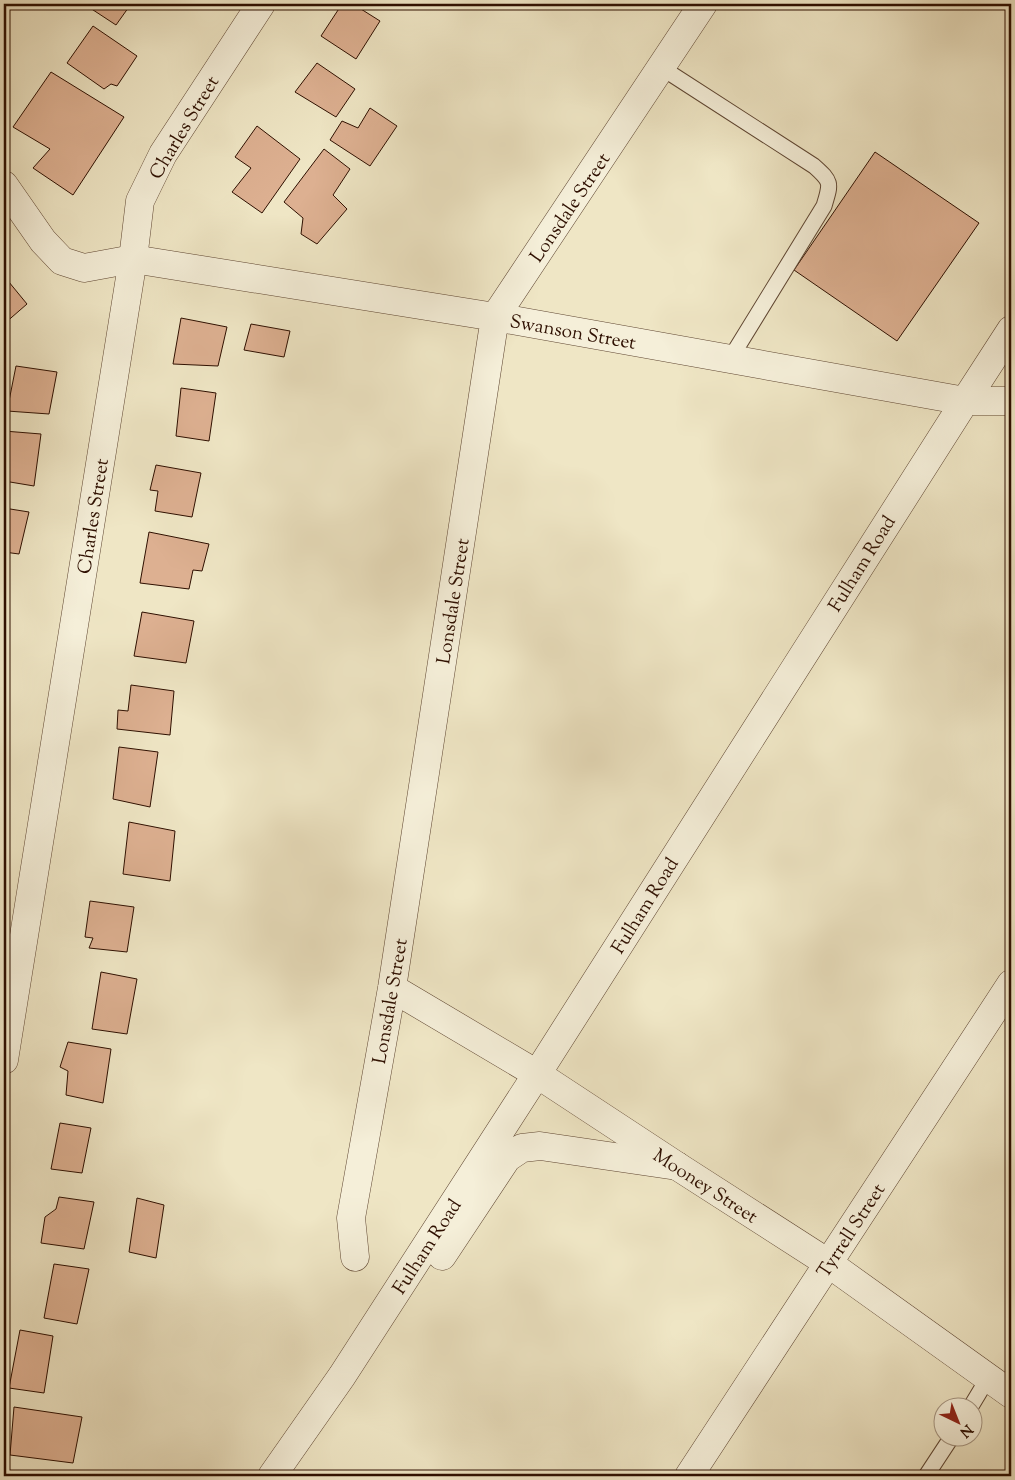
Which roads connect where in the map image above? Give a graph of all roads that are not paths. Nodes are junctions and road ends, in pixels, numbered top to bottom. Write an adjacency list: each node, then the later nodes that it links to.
1 (261, 4): 5 (street, Charles Street)
2 (703, 4): 3 (street, Lonsdale Street)
3 (662, 68): 6 (street, Lonsdale Street); 8 (lane)
4 (4, 185): 5 (street, Swanson Street)
5 (133, 259): 6 (street, Swanson Street); 13 (street, Charles Street)
6 (496, 317): 8 (street, Swanson Street); 12 (street, Lonsdale Street)
7 (1011, 330): 9 (street, Fulham Road)
8 (730, 359): 9 (street, Swanson Street)
9 (965, 401): 10 (street, Swanson Street); 14 (street, Fulham Road)
10 (1011, 401)
11 (1011, 984): 17 (street, Tyrrell Street)
12 (392, 988): 14 (street, Mooney Street); 16 (street, Lonsdale Street)
13 (5, 1048)
14 (537, 1074): 15 (street, Mooney Street); 18 (street, Fulham Road)
15 (676, 1166): 17 (street, Mooney Street); 18 (street)
16 (355, 1256)
17 (828, 1263): 19 (street, Mooney Street); 24 (street, Tyrrell Street)
18 (342, 1376): 23 (street, Fulham Road)
19 (988, 1378): 20 (street, Mooney Street); 21 (lane)
20 (1011, 1394)
21 (976, 1398)
22 (944, 1448): 25 (lane)
23 (272, 1476)
24 (689, 1476)
25 (926, 1476)

